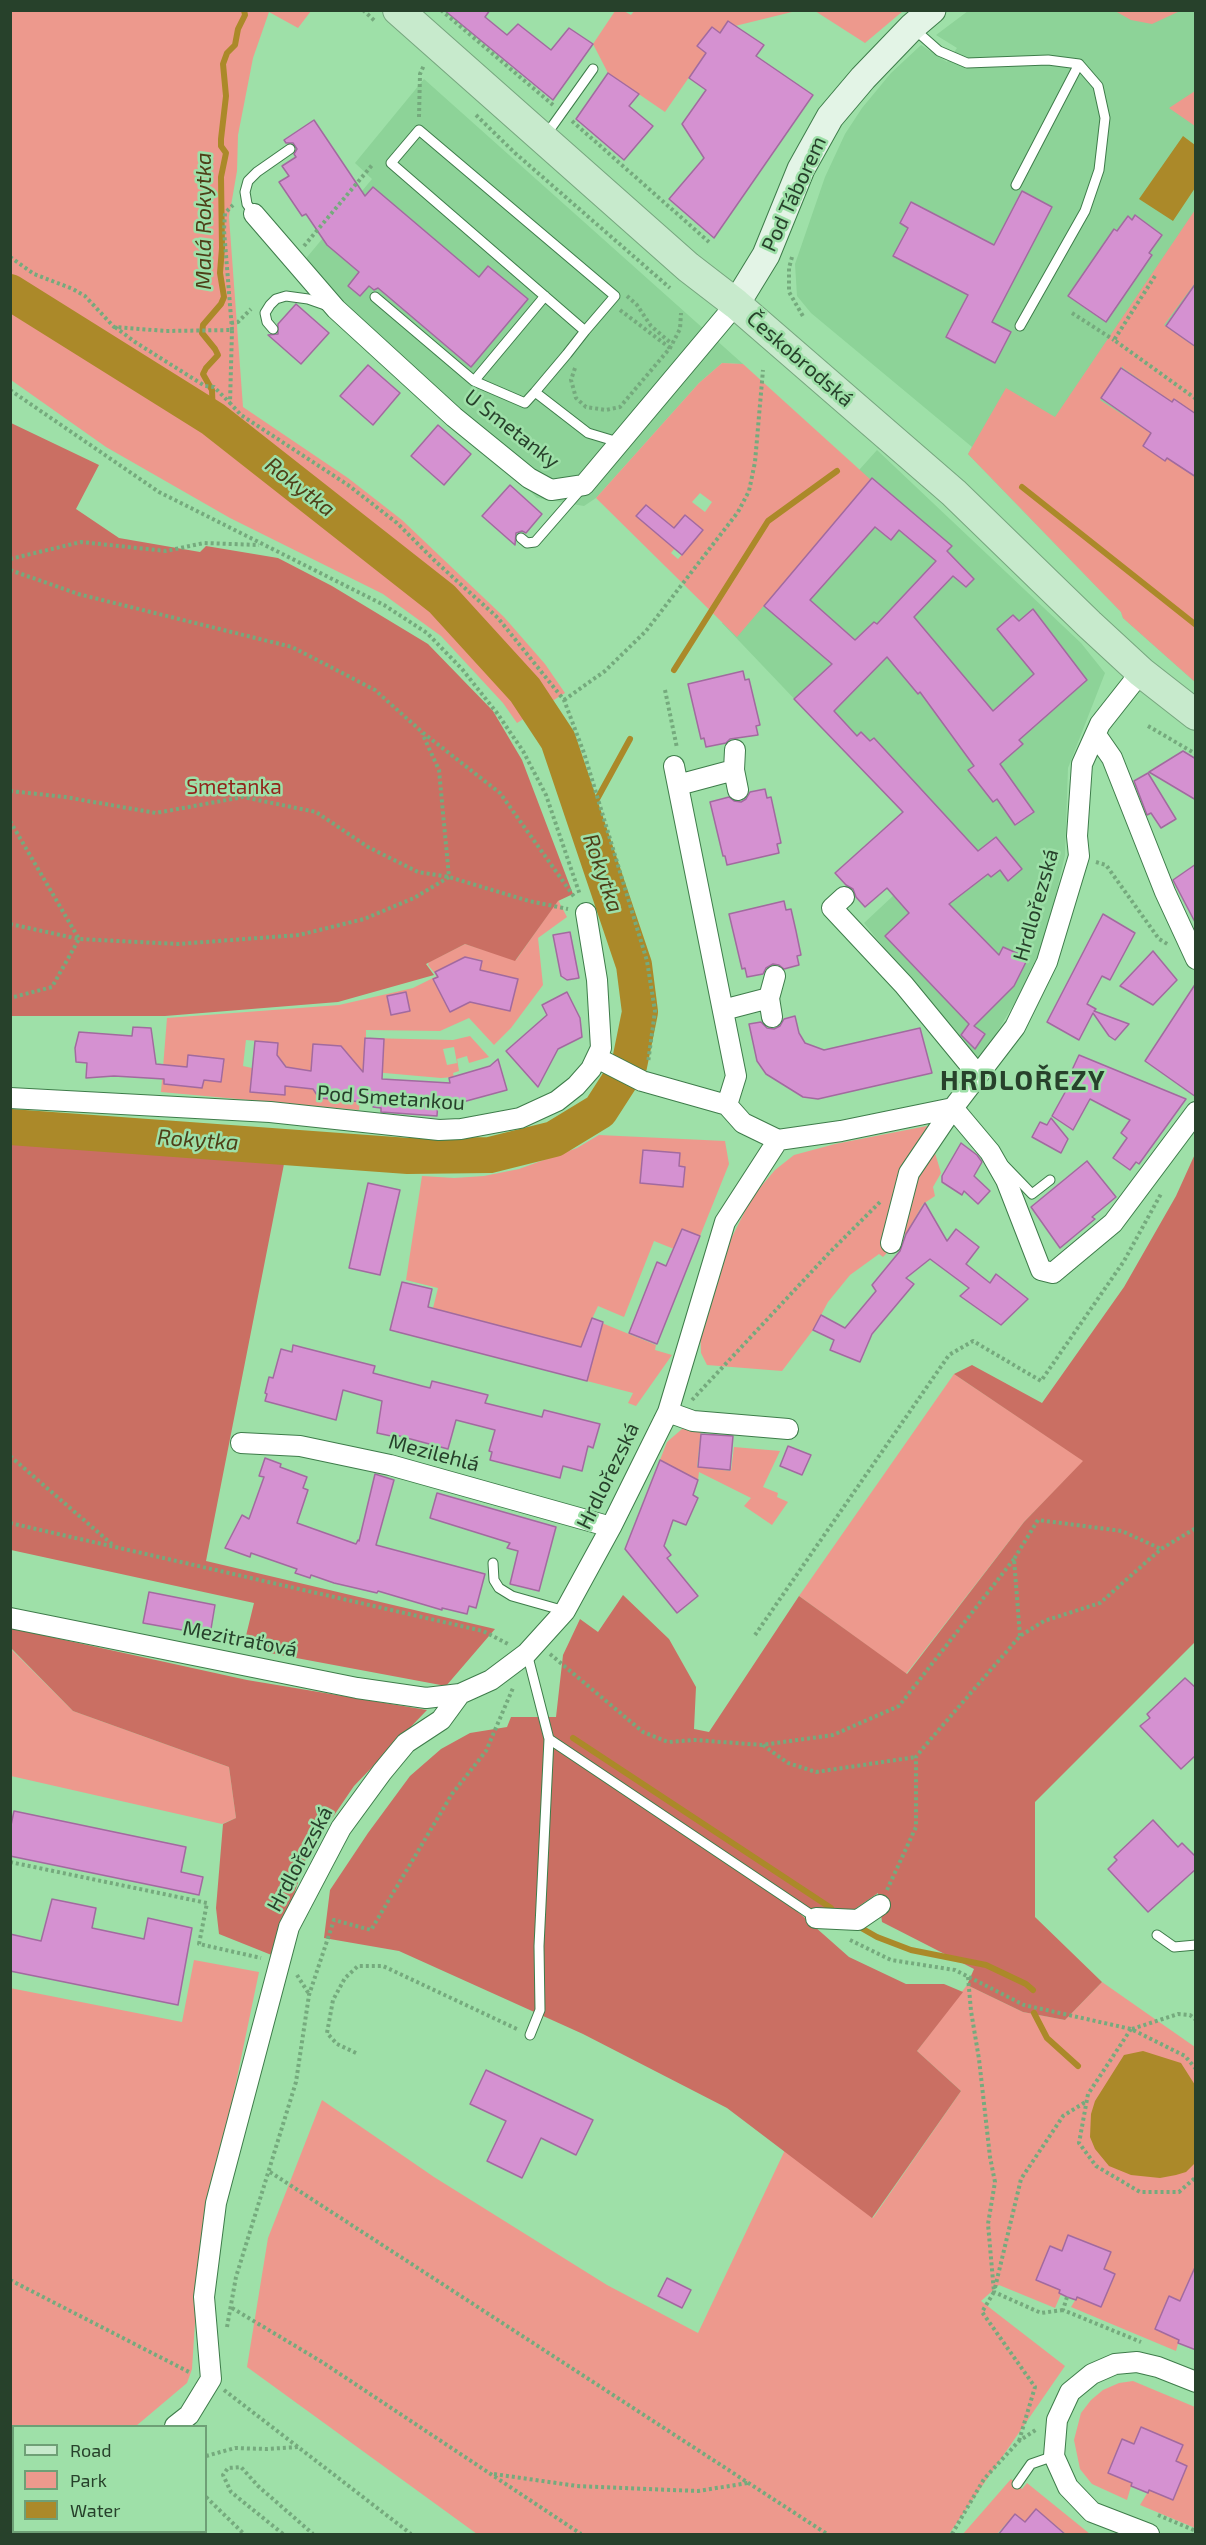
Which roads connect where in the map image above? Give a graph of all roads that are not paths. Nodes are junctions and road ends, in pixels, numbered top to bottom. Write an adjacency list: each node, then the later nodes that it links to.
1 (398, 10): 5 (main road, Českobrodská)
2 (922, 19): 3 (lane); 11 (main road, Pod Táborem)
3 (1079, 64): 7 (lane); 13 (lane)
4 (593, 69): 5 (lane)
5 (543, 139): 11 (main road, Českobrodská)
6 (290, 149): 8 (lane)
7 (1016, 185)
8 (251, 209): 12 (street, U Smetanky)
9 (544, 296): 15 (lane); 15 (lane); 16 (lane)
10 (375, 297): 16 (lane)
11 (736, 304): 18 (street); 21 (main road, Českobrodská)
12 (336, 309): 14 (lane); 19 (street, U Smetanky)
13 (1020, 326)
14 (273, 330)
15 (585, 332): 17 (lane)
16 (474, 381): 17 (lane)
17 (535, 392): 18 (lane)
18 (618, 442): 19 (street)
19 (584, 485): 20 (lane)
20 (521, 538)
21 (1141, 672): 22 (main road, Českobrodská); 23 (street, Hrdlořezská)
22 (1196, 715)
23 (1096, 735): 31 (street); 35 (street, Hrdlořezská)
24 (735, 750): 26 (street)
25 (674, 765): 27 (street)
26 (734, 770): 27 (street); 28 (street)
27 (678, 785): 33 (street)
28 (738, 790)
29 (844, 897): 35 (street)
30 (586, 913): 34 (street, Pod Smetankou)
31 (1196, 958)
32 (775, 976): 33 (street)
33 (723, 1010): 37 (street)
34 (602, 1061): 36 (street, Pod Smetankou); 37 (street)
35 (978, 1075): 38 (street, Hrdlořezská)
36 (10, 1098)
37 (727, 1105): 40 (street)
38 (953, 1108): 40 (street); 41 (street); 43 (street, Hrdlořezská)
39 (1196, 1112): 41 (street)
40 (778, 1140): 44 (street, Hrdlořezská)
41 (990, 1152): 42 (lane)
42 (1050, 1180)
43 (891, 1243)
44 (668, 1412): 45 (street, Hrdlořezská); 47 (street, Hrdlořezská)
45 (788, 1429)
46 (241, 1443): 47 (street, Mezilehlá)
47 (611, 1527): 49 (street, Hrdlořezská)
48 (492, 1563): 49 (lane)
49 (565, 1611): 51 (street, Hrdlořezská)
50 (10, 1618): 52 (street, Mezitraťová)
51 (532, 1648): 52 (street, Hrdlořezská); 53 (lane)
52 (460, 1695): 60 (street, Hrdlořezská)
53 (549, 1739): 55 (lane); 58 (lane)
54 (880, 1905): 55 (street)
55 (816, 1918)
56 (1158, 1935): 57 (lane)
57 (1196, 1945)
58 (530, 2035)
59 (1196, 2382): 61 (street)
60 (177, 2425)
61 (1054, 2456): 62 (lane); 63 (street)
62 (1017, 2484)
63 (1149, 2535)

